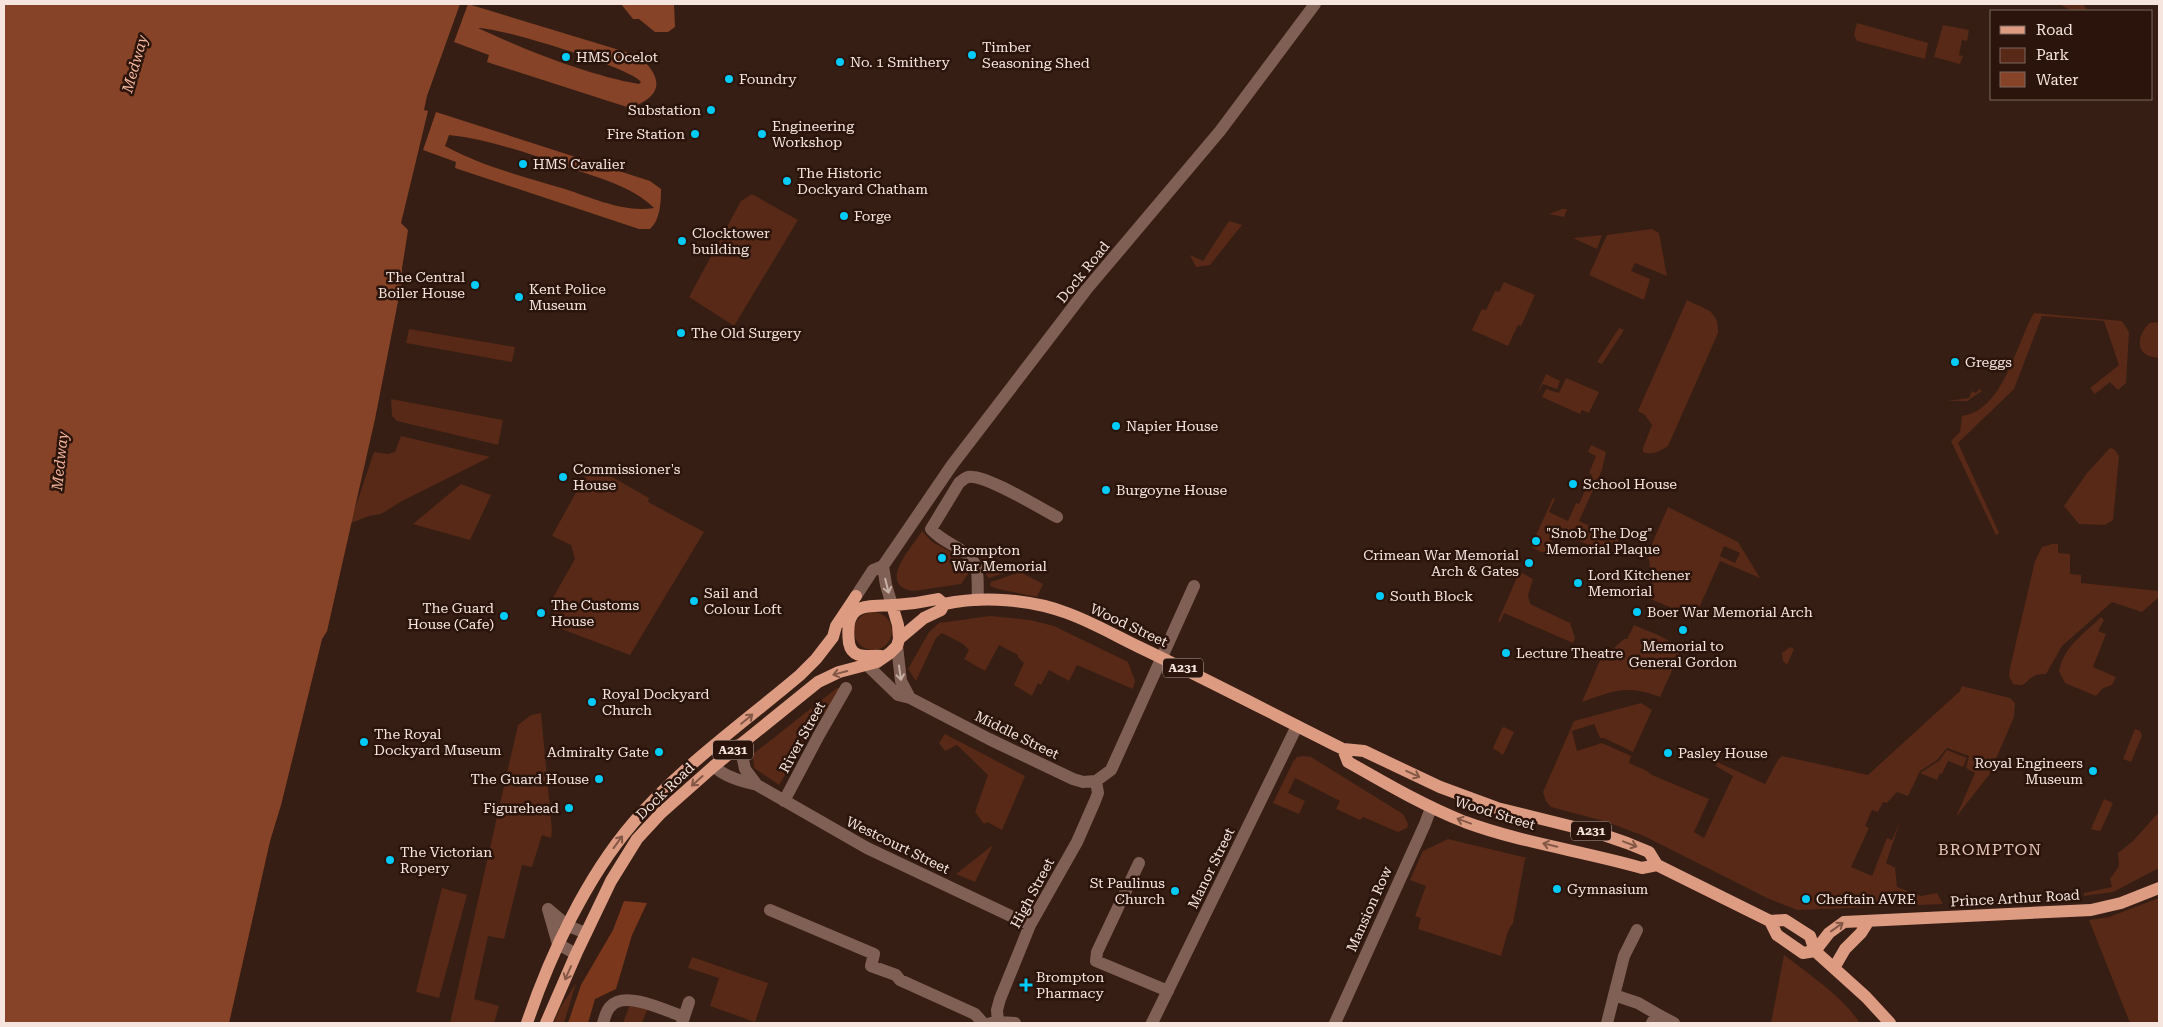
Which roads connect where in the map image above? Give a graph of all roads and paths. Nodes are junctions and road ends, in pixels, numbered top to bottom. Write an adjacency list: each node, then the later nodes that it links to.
1 (1315, 4): 3 (street, Dock Road)
2 (1057, 517): 6 (street)
3 (883, 566): 5 (street, Dock Road); 8 (street, one-way to 8)
4 (1194, 586): 13 (street)
5 (856, 596): 9 (main road); 10 (main road, Dock Road / A231)
6 (978, 600): 7 (main road, Wood Street); 13 (main road, Wood Street / A231)
7 (944, 604): 8 (main road, Wood Street); 11 (main road, Wood Street)
8 (892, 605): 9 (main road); 11 (main road)
9 (852, 617): 10 (main road, Dock Road); 12 (main road)
10 (833, 637): 34 (main road, Dock Road / A231, one-way to 10)
11 (898, 642): 12 (main road); 16 (street, one-way to 16)
12 (885, 656): 14 (main road, Dock Road / A231)
13 (1161, 657): 17 (main road, Wood Street / A231); 21 (street)
14 (867, 665): 16 (street, Middle Street); 18 (main road, Dock Road / A231, one-way to 18)
15 (846, 688): 24 (street, River Street)
16 (910, 698): 21 (street, Middle Street)
17 (1297, 726): 19 (main road, Wood Street / A231); 41 (street, Manor Street)
18 (738, 745): 20 (main road, Dock Road / A231); 22 (street, Westcourt Street)
19 (1342, 749): 23 (main road, Wood Street / A231, one-way to 23); 25 (main road, Wood Street / A231)
20 (714, 766): 22 (street, Westcourt Street); 36 (main road, Dock Road / A231, one-way to 36)
21 (1096, 781): 33 (street, High Street)
22 (757, 785): 24 (street, Westcourt Street)
23 (1440, 787): 25 (main road); 26 (main road, Wood Street / A231)
24 (784, 801): 33 (street, Westcourt Street)
25 (1431, 808): 27 (main road, Wood Street / A231, one-way to 25); 53 (street, Mansion Row)
26 (1516, 814): 27 (main road); 29 (main road, Wood Street / A231, one-way to 29)
27 (1511, 836): 29 (main road, Wood Street / A231, one-way to 27)
28 (1139, 863): 41 (street)
29 (1657, 865): 38 (main road, Wood Street / A231)
30 (2159, 888): 32 (main road, Prince Arthur Road)
31 (770, 910): 50 (street)
32 (1868, 922): 38 (main road, Prince Arthur Road, one-way to 32); 40 (main road)
33 (1030, 925): 46 (street, High Street)
34 (568, 926): 36 (street); 37 (main road, Dock Road / A231); 37 (street)
35 (1637, 930): 42 (street)
36 (586, 934): 39 (main road, Dock Road / A231)
37 (558, 944): 39 (street); 47 (main road, Dock Road / A231)
38 (1815, 951): 40 (main road, Wood Street / A231)
39 (576, 954): 48 (main road, Dock Road / A231, one-way to 48)
40 (1834, 968): 56 (main road, A231)
41 (1168, 991): 52 (street, Manor Street)
42 (1614, 995): 44 (street); 54 (street)
43 (689, 1002): 45 (street)
44 (1654, 1018): 55 (street)
45 (683, 1020): 49 (street)
46 (994, 1022): 51 (street)
47 (527, 1023)
48 (546, 1023)
49 (603, 1023)
50 (983, 1023)
51 (1015, 1023)
52 (1152, 1023)
53 (1335, 1023)
54 (1607, 1023)
55 (1674, 1023)
56 (1890, 1023)

